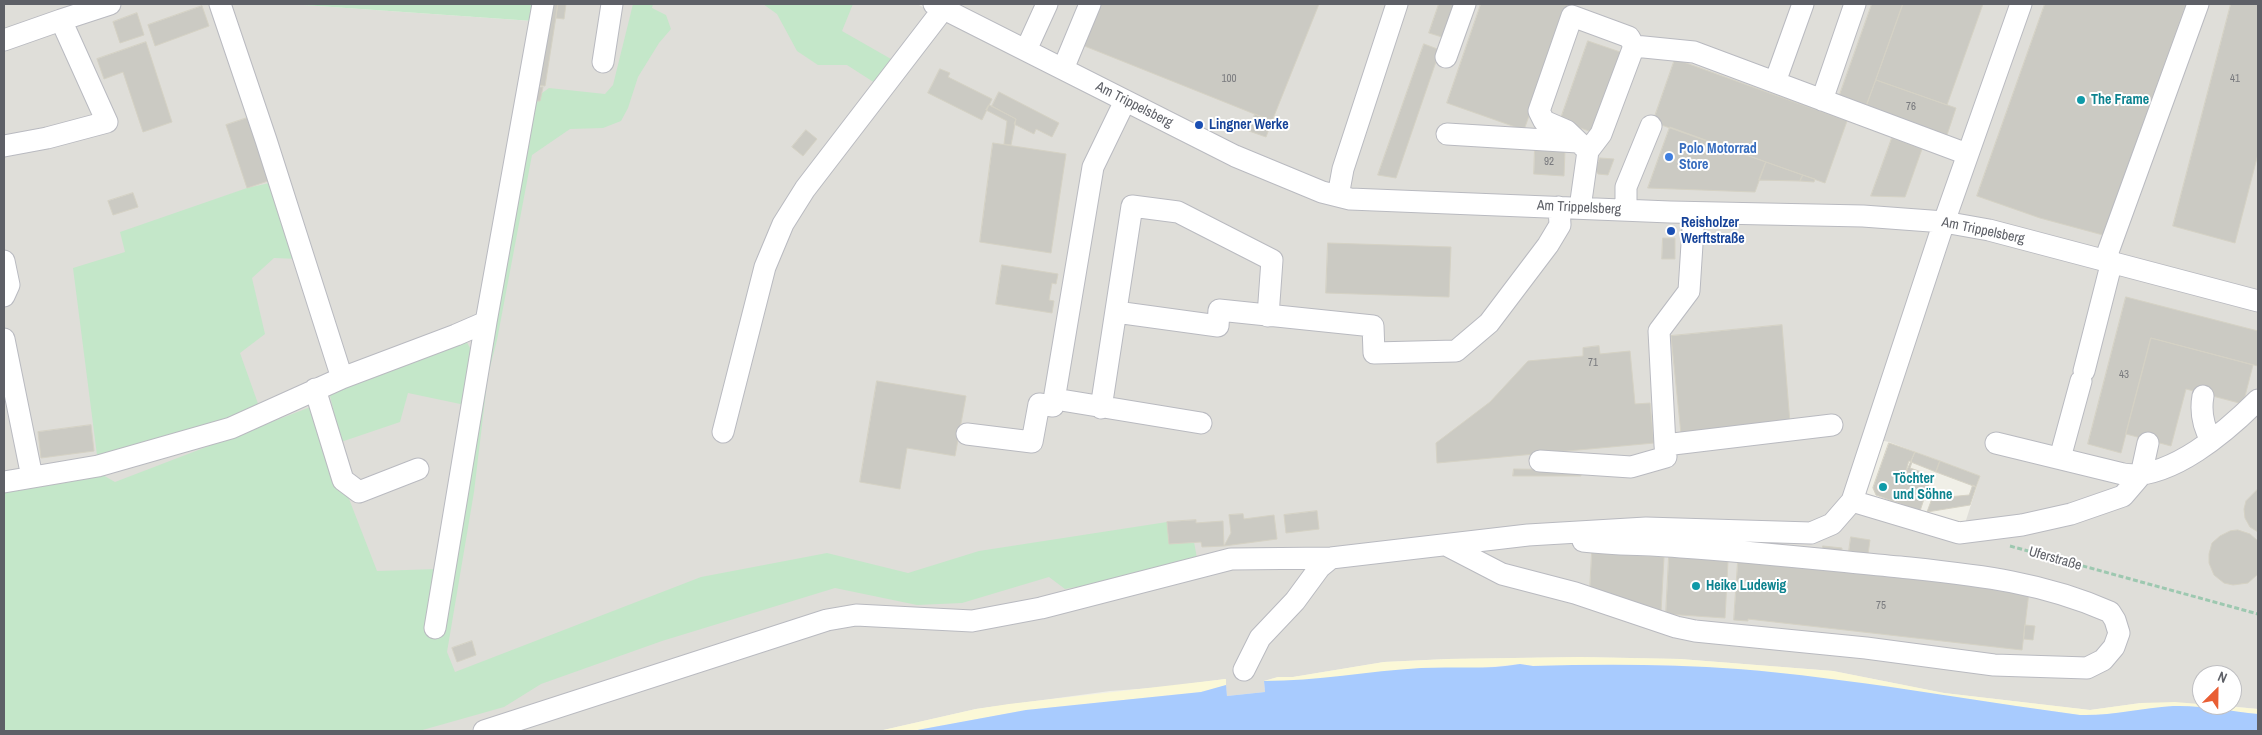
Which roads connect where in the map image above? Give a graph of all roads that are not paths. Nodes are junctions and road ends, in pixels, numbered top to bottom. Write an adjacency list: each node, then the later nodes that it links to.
1 (110, 4): 15 (street)
2 (220, 4): 43 (street)
3 (543, 4): 41 (street)
4 (612, 4): 20 (street)
5 (1047, 4): 18 (street)
6 (1090, 4): 21 (street)
7 (1397, 4): 30 (street)
8 (1464, 4): 19 (street)
9 (1803, 4): 22 (street)
10 (1855, 4): 23 (street)
11 (2021, 4): 29 (street)
12 (2198, 4): 36 (street)
13 (939, 6): 18 (street, Am Trippelsberg); 51 (street)
14 (1574, 10): 17 (street); 28 (street)
15 (61, 20): 16 (street); 27 (street)
16 (4, 40)
17 (1634, 46): 22 (street); 28 (street)
18 (1026, 50): 21 (street, Am Trippelsberg)
19 (1446, 57)
20 (603, 62)
21 (1063, 69): 24 (street, Am Trippelsberg)
22 (1775, 82): 23 (street)
23 (1822, 100): 29 (street)
24 (1125, 101): 30 (street, Am Trippelsberg); 46 (street)
25 (1651, 126): 32 (street)
26 (1447, 134): 28 (street)
27 (4, 146)
28 (1583, 147): 31 (street)
29 (1968, 154): 34 (street)
30 (1338, 196): 31 (street, Am Trippelsberg)
31 (1570, 207): 32 (street, Am Trippelsberg); 40 (street)
32 (1626, 210): 33 (street, Am Trippelsberg)
33 (1694, 213): 34 (street, Am Trippelsberg); 56 (street)
34 (1944, 222): 36 (street, Am Trippelsberg); 63 (street)
35 (4, 261): 37 (street)
36 (2108, 261): 38 (street, Am Trippelsberg); 57 (street)
37 (4, 296)
38 (2258, 300)
39 (1116, 312): 40 (street); 40 (street); 48 (street)
40 (1268, 316)
41 (486, 322): 43 (street); 67 (street)
42 (4, 339): 61 (street)
43 (342, 378): 44 (street)
44 (315, 389): 59 (street); 61 (street)
45 (2203, 396): 53 (street)
46 (1055, 399): 48 (street); 52 (street)
47 (2258, 400): 53 (street)
48 (1101, 408): 49 (street)
49 (1201, 423)
50 (1832, 425): 56 (street)
51 (723, 432)
52 (967, 434)
53 (2211, 440): 60 (street)
54 (1996, 443): 57 (street)
55 (2148, 443): 60 (street)
56 (1665, 445): 58 (street)
57 (2060, 458): 60 (street)
58 (1540, 461)
59 (418, 469)
60 (2142, 475): 63 (street)
61 (32, 477): 62 (street)
62 (4, 482)
63 (1852, 501): 64 (street)
64 (1528, 535): 65 (street); 65 (street)
65 (1446, 545): 66 (street)
66 (1331, 558): 68 (street); 69 (street)
67 (435, 628)
68 (1244, 670)
69 (484, 731)

